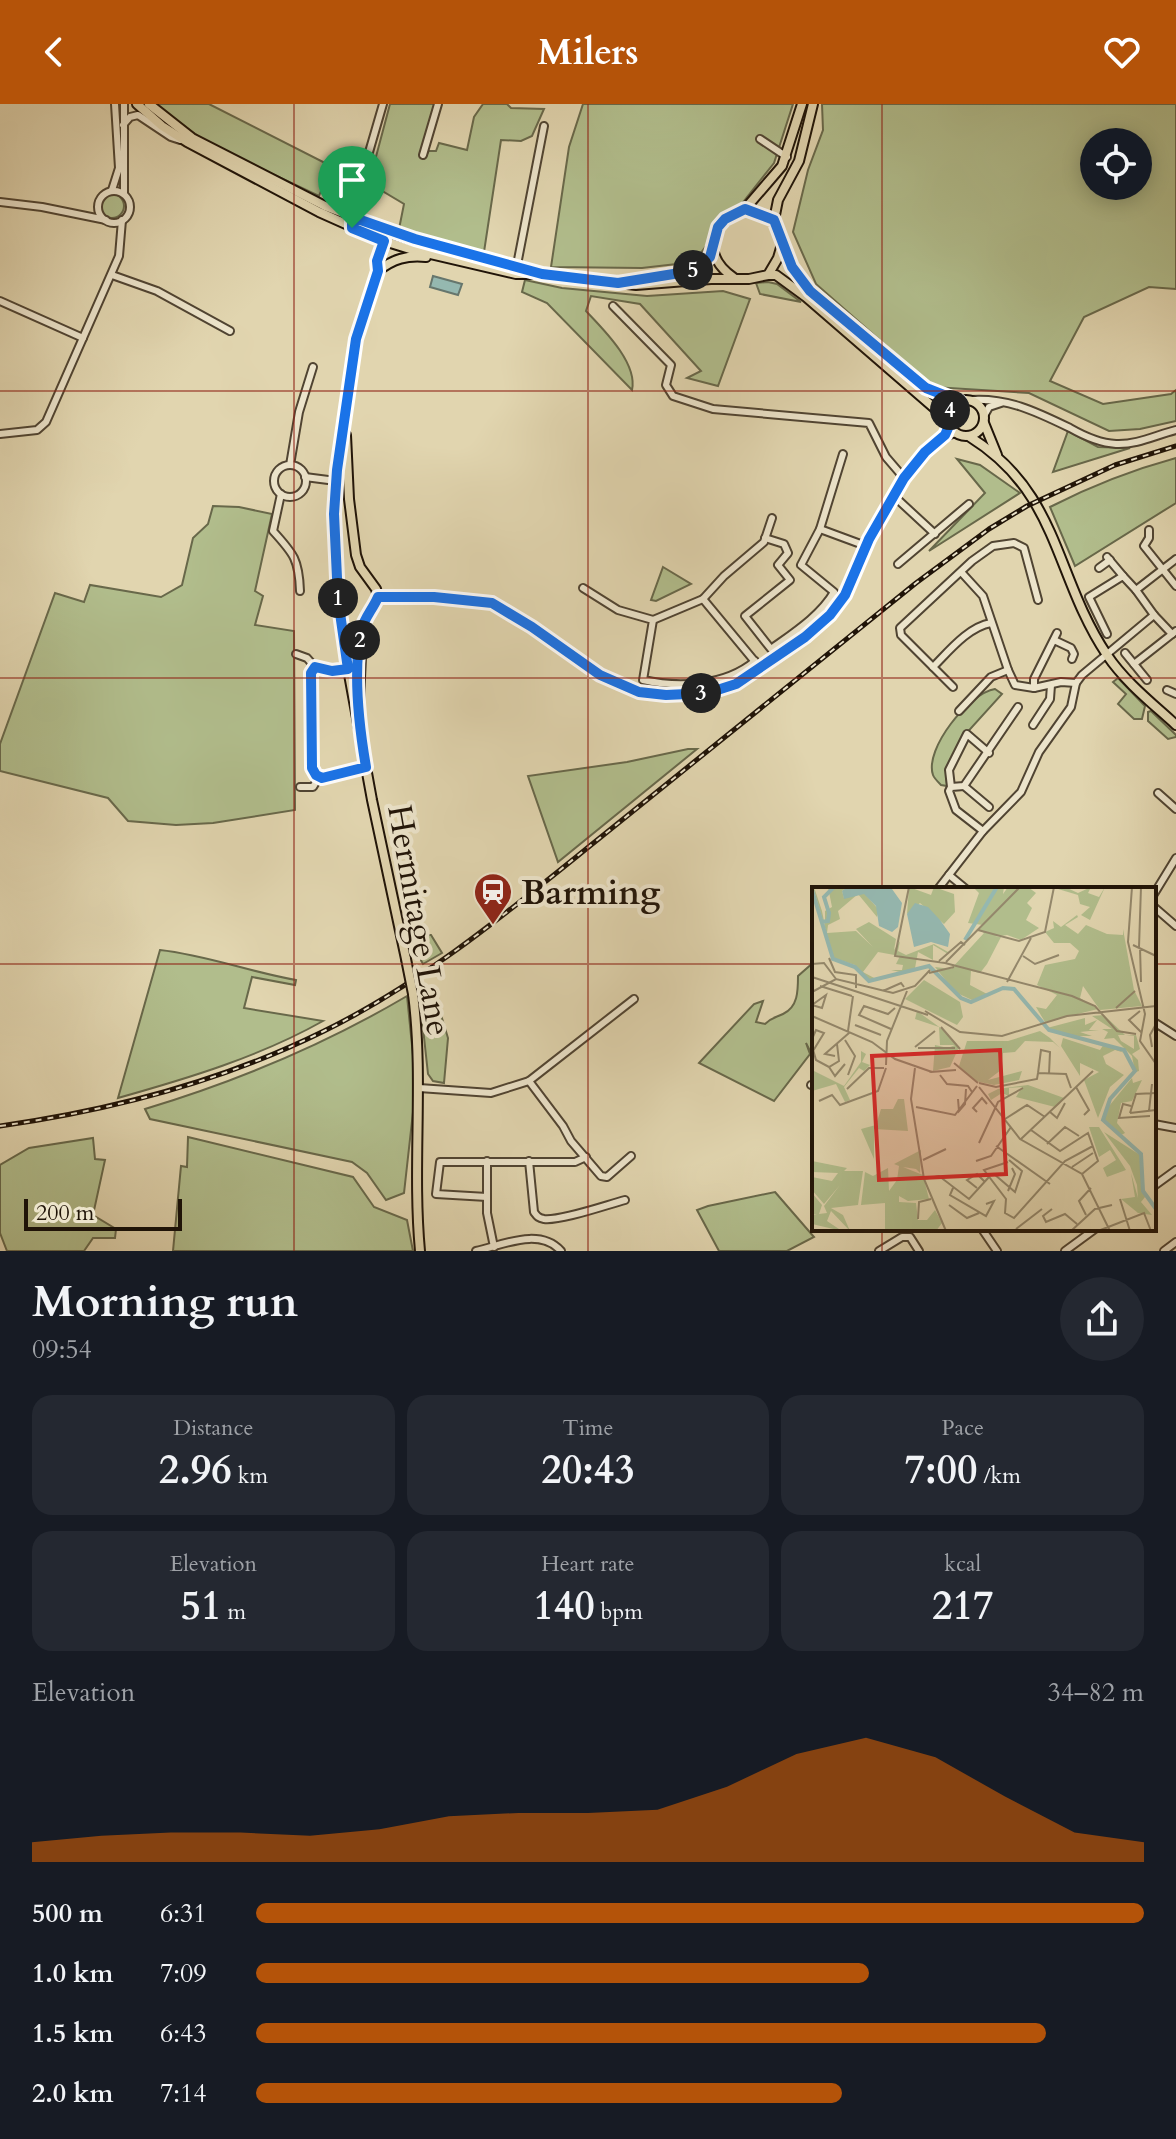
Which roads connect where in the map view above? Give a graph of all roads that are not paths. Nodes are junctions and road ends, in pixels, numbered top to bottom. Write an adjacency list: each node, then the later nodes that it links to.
1 (115, 104): 15 (street)
2 (124, 104): 9 (street)
3 (137, 104): 12 (main road)
4 (149, 104): 21 (main road)
5 (383, 104): 21 (street)
6 (438, 104): 13 (street)
7 (802, 104): 14 (main road)
8 (813, 104): 23 (main road)
9 (123, 125): 12 (street); 16 (street)
10 (544, 126): 33 (street)
11 (760, 139): 14 (street)
12 (187, 142): 25 (main road)
13 (423, 155)
14 (787, 157): 19 (main road)
15 (112, 190): 16 (street); 18 (street)
16 (124, 194): 22 (street)
17 (0, 202): 20 (street)
18 (98, 209): 20 (street); 24 (street)
19 (745, 209): 23 (main road); 30 (main road)
20 (82, 216): 24 (street)
21 (352, 217): 25 (street); 26 (main road)
22 (122, 220): 24 (street); 27 (street)
23 (774, 220): 28 (main road)
24 (108, 221): 27 (street)
25 (352, 228): 29 (main road)
26 (392, 232): 29 (main road, Hermitage Lane); 33 (main road)
27 (120, 234): 34 (street)
28 (783, 241): 35 (main road); 44 (main road)
29 (388, 242): 31 (main road); 32 (main road, Hermitage Lane)
30 (713, 251): 36 (main road); 37 (main road)
31 (463, 262): 32 (main road); 33 (main road)
32 (381, 268): 46 (main road, Hermitage Lane)
33 (516, 270): 37 (main road)
34 (112, 275): 40 (street); 41 (street)
35 (768, 275): 36 (main road); 48 (main road)
36 (736, 279): 37 (main road)
37 (618, 283)
38 (0, 301): 41 (street)
39 (613, 306): 56 (street)
40 (230, 331)
41 (83, 338): 50 (street)
42 (313, 367): 54 (street)
43 (970, 400): 44 (main road); 45 (street); 47 (main road)
44 (959, 401): 48 (main road)
45 (1012, 403): 47 (street); 49 (street)
46 (344, 414): 57 (main road, Hermitage Lane); 79 (main road)
47 (984, 419): 51 (main road); 53 (main road)
48 (950, 426): 51 (main road); 56 (street)
49 (1176, 430)
50 (0, 434)
51 (970, 437): 53 (main road)
52 (843, 454): 62 (street)
53 (998, 457): 89 (main road)
54 (290, 465): 55 (street); 58 (street)
55 (305, 477): 57 (street); 58 (street)
56 (904, 478): 59 (street)
57 (336, 481): 95 (main road, Hermitage Lane)
58 (281, 494): 78 (street)
59 (895, 497): 64 (street); 66 (street)
60 (969, 504): 64 (street)
61 (772, 518): 65 (street)
62 (820, 529): 66 (street); 69 (street)
63 (1149, 530): 71 (street)
64 (935, 534): 68 (street)
65 (765, 538): 74 (street); 80 (street)
66 (868, 542): 96 (street)
67 (1176, 559): 71 (street)
68 (898, 564)
69 (802, 566): 74 (street); 74 (street)
70 (1099, 568): 73 (street)
71 (1163, 568): 75 (street); 77 (street)
72 (962, 573): 81 (street); 84 (street); 94 (street)
73 (1123, 576): 77 (street); 86 (street)
74 (790, 580)
75 (1176, 586)
76 (583, 588): 83 (street)
77 (1136, 590): 82 (street)
78 (300, 591)
79 (378, 597): 96 (street); 107 (main road)
80 (703, 599): 83 (street); 91 (street)
81 (1038, 600)
82 (1154, 615): 85 (street); 89 (street)
83 (653, 620): 91 (street)
84 (991, 623): 94 (street); 97 (street)
85 (1174, 633): 92 (street)
86 (1107, 634)
87 (1125, 653): 92 (street)
88 (296, 654): 93 (street)
89 (1107, 655): 99 (street); 109 (main road)
90 (1072, 659): 102 (street)
91 (755, 661): 96 (street)
92 (1134, 664): 98 (street)
93 (315, 667): 95 (street); 112 (street)
94 (933, 667): 101 (street)
95 (348, 669): 107 (main road, Hermitage Lane)
96 (761, 669)
97 (1008, 670): 102 (street); 106 (street)
98 (1147, 680)
99 (1076, 683): 100 (street); 119 (street)
100 (1051, 685): 102 (street); 108 (street)
101 (953, 687)
102 (1034, 688)
103 (1167, 690): 104 (street)
104 (1176, 694)
105 (1018, 707): 110 (street)
106 (959, 711)
107 (358, 724): 111 (main road, Hermitage Lane)
108 (1033, 725)
109 (1176, 725)
110 (989, 753): 113 (street); 115 (street)
111 (366, 767): 112 (street); 131 (main road, Hermitage Lane, bridge)
112 (319, 777): 114 (street)
113 (964, 786): 115 (street); 117 (street)
114 (300, 787)
115 (947, 789): 119 (street)
116 (1158, 793): 118 (street)
117 (989, 807)
118 (1176, 809)
119 (983, 831): 121 (street)
120 (1176, 858): 124 (street)
121 (949, 875): 122 (street); 123 (street)
122 (940, 887)
123 (964, 887)
124 (1156, 891)
125 (1156, 909): 126 (street)
126 (1176, 926)
127 (634, 999): 130 (street)
128 (1156, 1023): 129 (street)
129 (1176, 1036)
130 (529, 1081): 131 (street); 135 (street)
131 (419, 1088): 147 (main road, Hermitage Lane)
132 (1156, 1124): 133 (street)
133 (1176, 1128)
134 (631, 1156): 135 (street)
135 (586, 1157): 137 (street)
136 (487, 1161): 137 (street); 140 (street); 140 (street)
137 (529, 1161): 141 (street)
138 (1176, 1170): 139 (street)
139 (1156, 1185)
140 (487, 1197): 145 (street)
141 (625, 1200)
142 (983, 1231): 152 (street)
143 (1092, 1231): 146 (street)
144 (1176, 1242): 153 (street)
145 (494, 1247): 148 (street); 149 (street)
146 (1067, 1250)
147 (420, 1251)
148 (476, 1251)
149 (561, 1251)
150 (879, 1251): 151 (street)
151 (919, 1251)
152 (997, 1251)
153 (1164, 1251)

